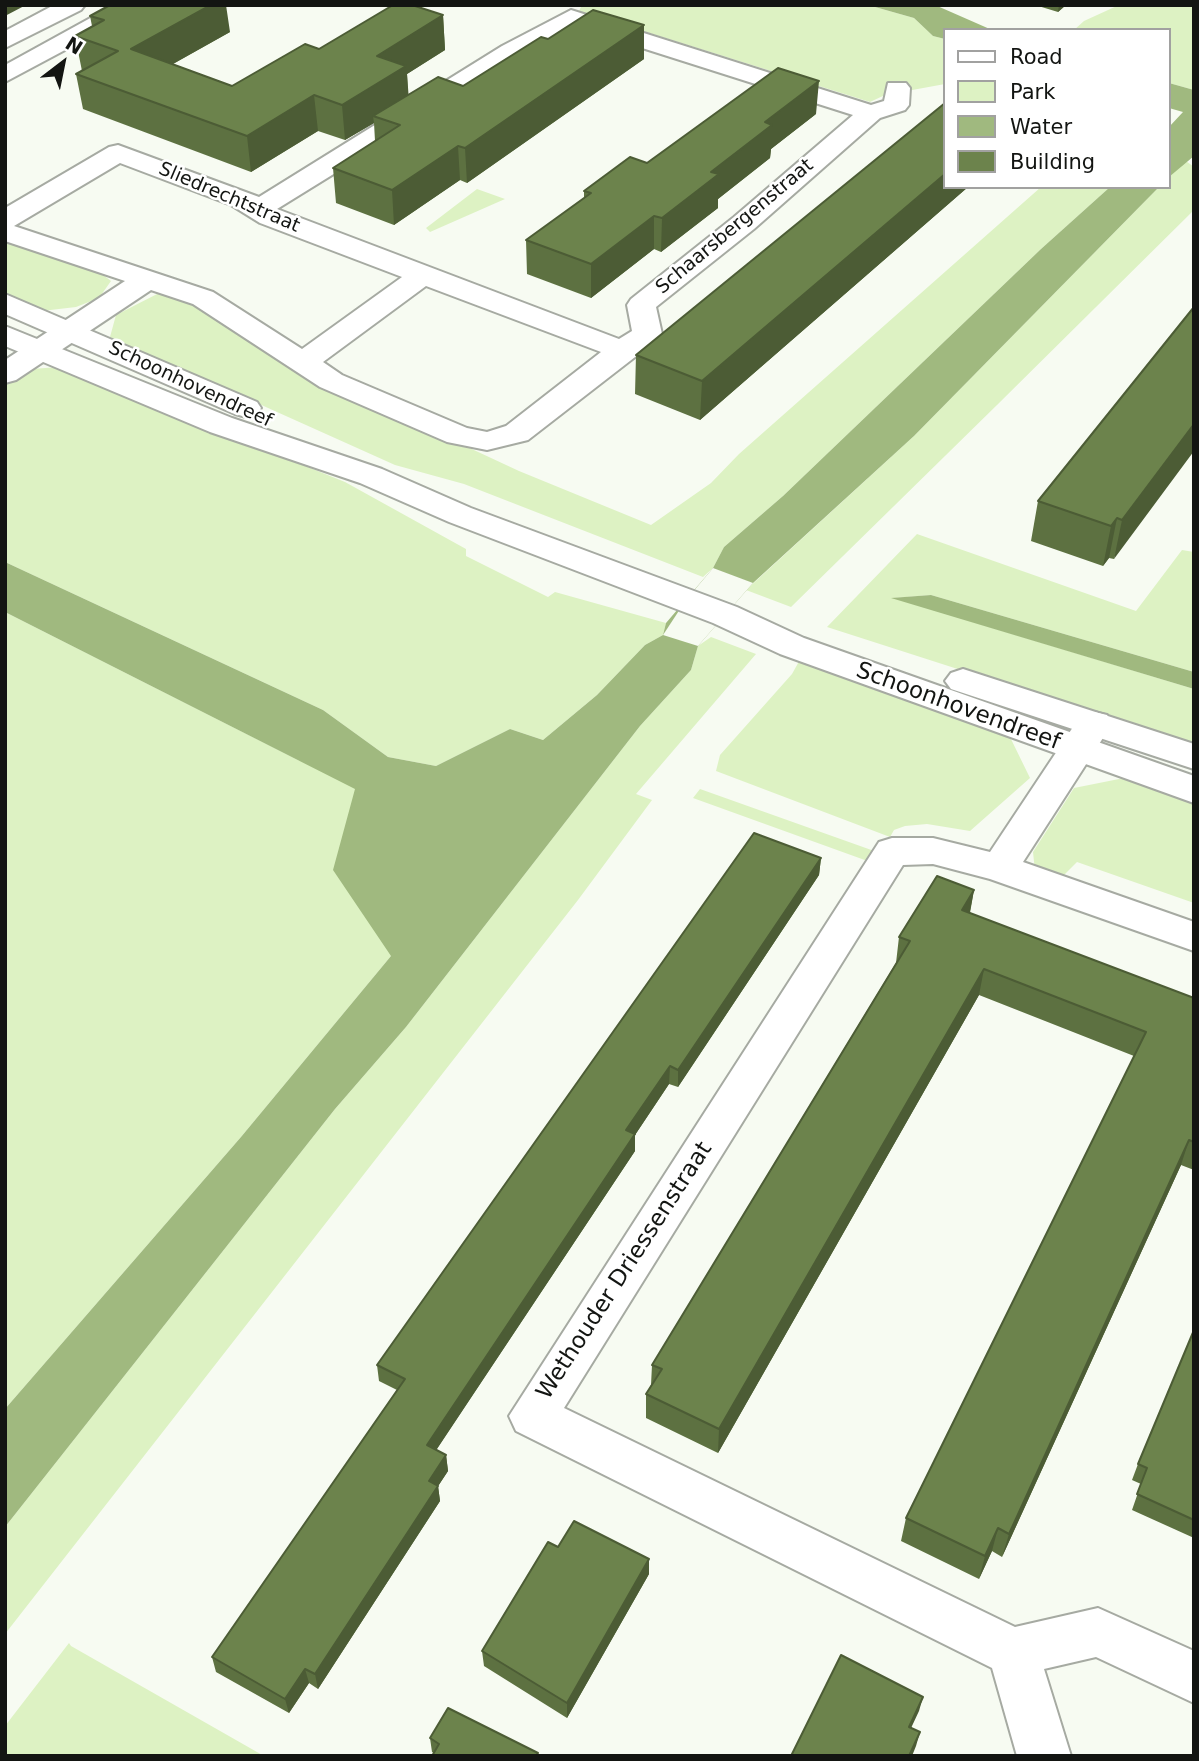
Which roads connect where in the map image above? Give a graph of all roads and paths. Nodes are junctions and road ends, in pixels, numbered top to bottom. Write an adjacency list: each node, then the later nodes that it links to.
1 (131, 5): 3 (street)
2 (69, 8): 3 (street); 4 (street)
3 (102, 22): 5 (street)
4 (5, 41)
5 (8, 71)
6 (897, 88): 7 (street, Schaarsbergenstraat)
7 (871, 113): 8 (street); 16 (street, Schaarsbergenstraat)
8 (260, 208): 9 (street, Sliedrechtstraat); 11 (street, Sliedrechtstraat)
9 (5, 220)
10 (5, 232): 12 (street, Schaarsbergenstraat)
11 (424, 275): 16 (street, Sliedrechtstraat); 18 (street)
12 (148, 279): 14 (street); 18 (street, Schaarsbergenstraat)
13 (5, 303): 14 (street, Schoonhovendreef)
14 (72, 330): 17 (street); 20 (street, Schoonhovendreef)
15 (5, 335): 17 (street, Schoonhovendreef)
16 (622, 350): 18 (street, Schaarsbergenstraat)
17 (41, 351): 19 (street); 20 (street, Schoonhovendreef)
18 (304, 362)
19 (5, 374)
20 (371, 476): 21 (street, Schoonhovendreef)
21 (1086, 737): 22 (street, Schoonhovendreef); 23 (street, Schoonhovendreef); 24 (street)
22 (1194, 757)
23 (1194, 790)
24 (999, 868): 25 (street); 26 (street, Wethouder Driessenstraat)
25 (1194, 937)
26 (1013, 1652): 27 (street); 28 (street)
27 (1194, 1678)
28 (1044, 1756)

